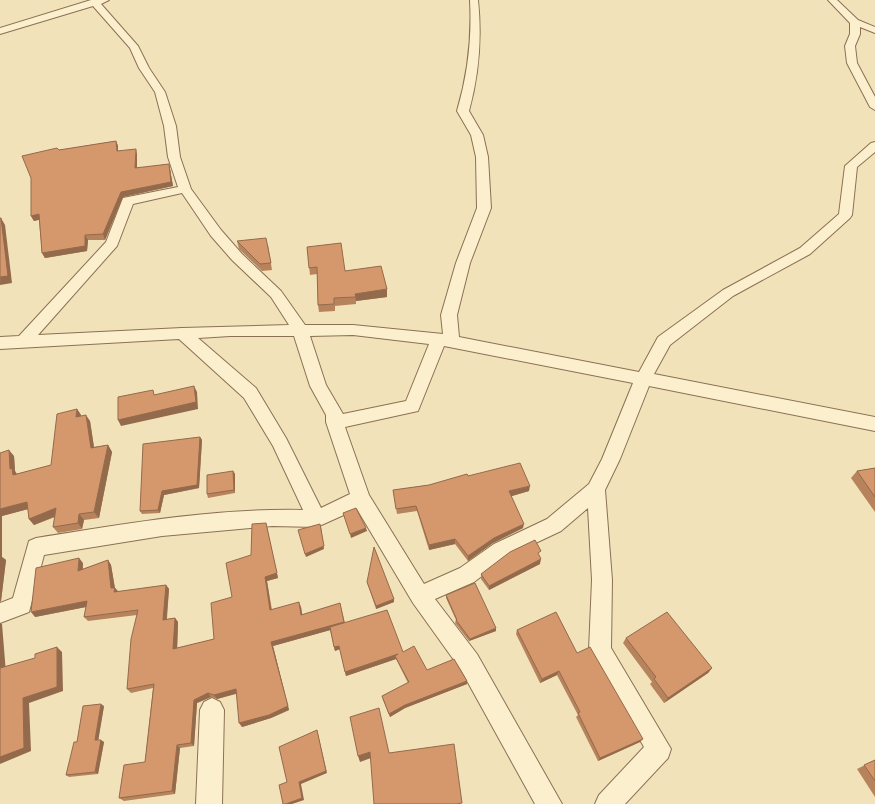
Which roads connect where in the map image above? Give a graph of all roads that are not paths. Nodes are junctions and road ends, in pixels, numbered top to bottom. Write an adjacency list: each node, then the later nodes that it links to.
1 (474, 0): 12 (street)
2 (832, 0): 4 (street)
3 (98, 1): 6 (street); 9 (street)
4 (855, 22): 5 (street); 7 (street)
5 (875, 30)
6 (0, 31)
7 (875, 108)
8 (875, 146): 15 (street)
9 (185, 188): 10 (street); 13 (street)
10 (300, 330): 11 (street); 12 (street); 16 (street)
11 (182, 333): 13 (street); 20 (street)
12 (445, 341): 15 (street); 16 (street)
13 (23, 342): 14 (street)
14 (0, 343)
15 (643, 379): 17 (street); 18 (street)
16 (335, 422): 19 (street)
17 (875, 424)
18 (596, 490): 21 (street); 26 (street)
19 (361, 498): 20 (street); 21 (street)
20 (317, 519): 22 (street)
21 (420, 596): 25 (street)
22 (0, 613)
23 (212, 710): 24 (street)
24 (210, 804)
25 (549, 804)
26 (608, 804)

